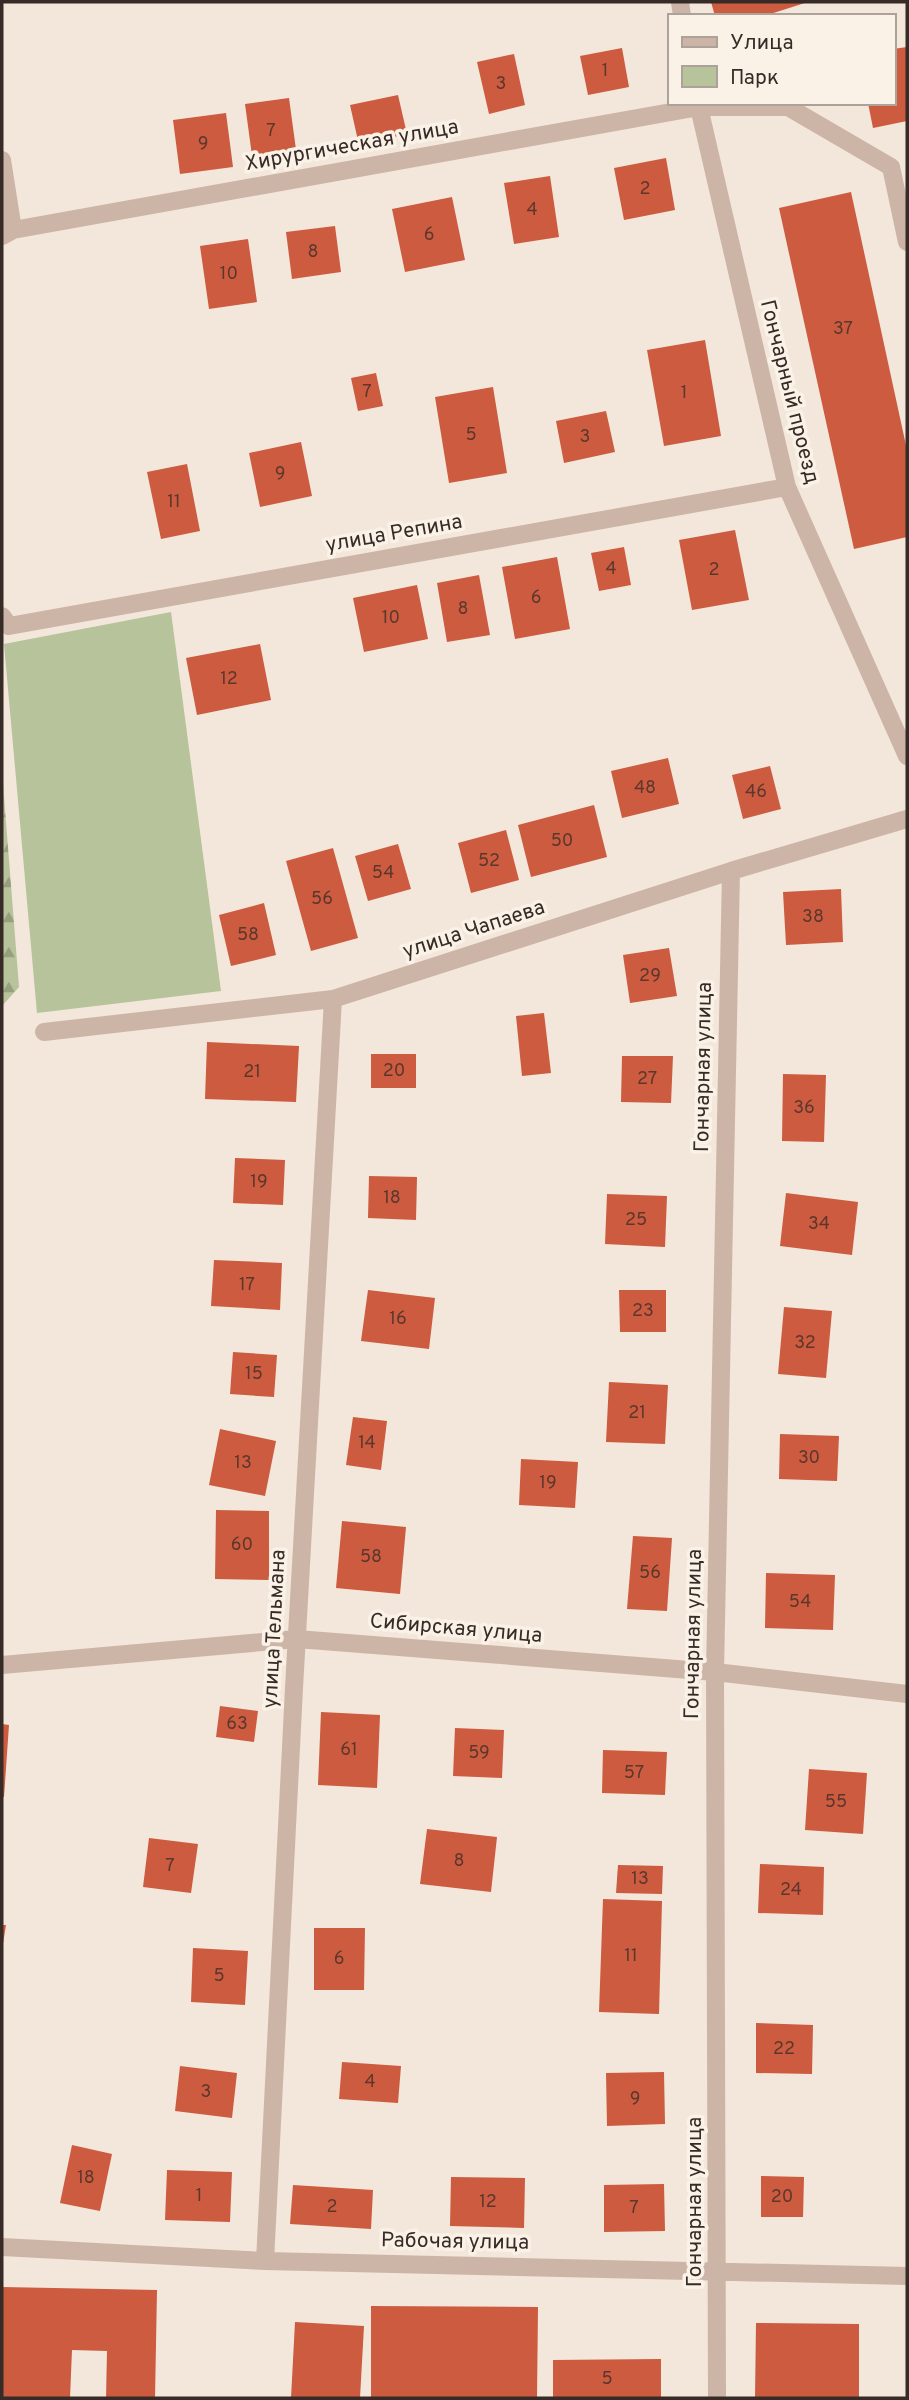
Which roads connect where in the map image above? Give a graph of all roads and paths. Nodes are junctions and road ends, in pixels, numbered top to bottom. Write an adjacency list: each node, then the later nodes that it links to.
1 (699, 105): 3 (street, Хирургическая улица); 4 (street, Хирургическая улица); 6 (street, Гончарный проезд)
2 (2, 160): 4 (street)
3 (899, 165): 5 (street)
4 (7, 233)
5 (907, 242)
6 (787, 487): 7 (street, улица Репина); 8 (street, Гончарный проезд)
7 (6, 621)
8 (907, 756)
9 (907, 819): 10 (street, улица Чапаева)
10 (731, 871): 11 (street, улица Чапаева); 15 (street, Гончарная улица)
11 (333, 999): 12 (street, улица Чапаева); 13 (street, улица Тельмана)
12 (44, 1032)
13 (297, 1639): 14 (street, Сибирская улица); 15 (street, Сибирская улица); 18 (street, улица Тельмана)
14 (5, 1660)
15 (715, 1672): 16 (street, Сибирская улица); 19 (street, Гончарная улица)
16 (907, 1693)
17 (2, 2247): 18 (street, Рабочая улица)
18 (265, 2261): 19 (street, Рабочая улица)
19 (718, 2270): 20 (street, Рабочая улица); 21 (street, Гончарная улица)
20 (907, 2276)
21 (717, 2398)

